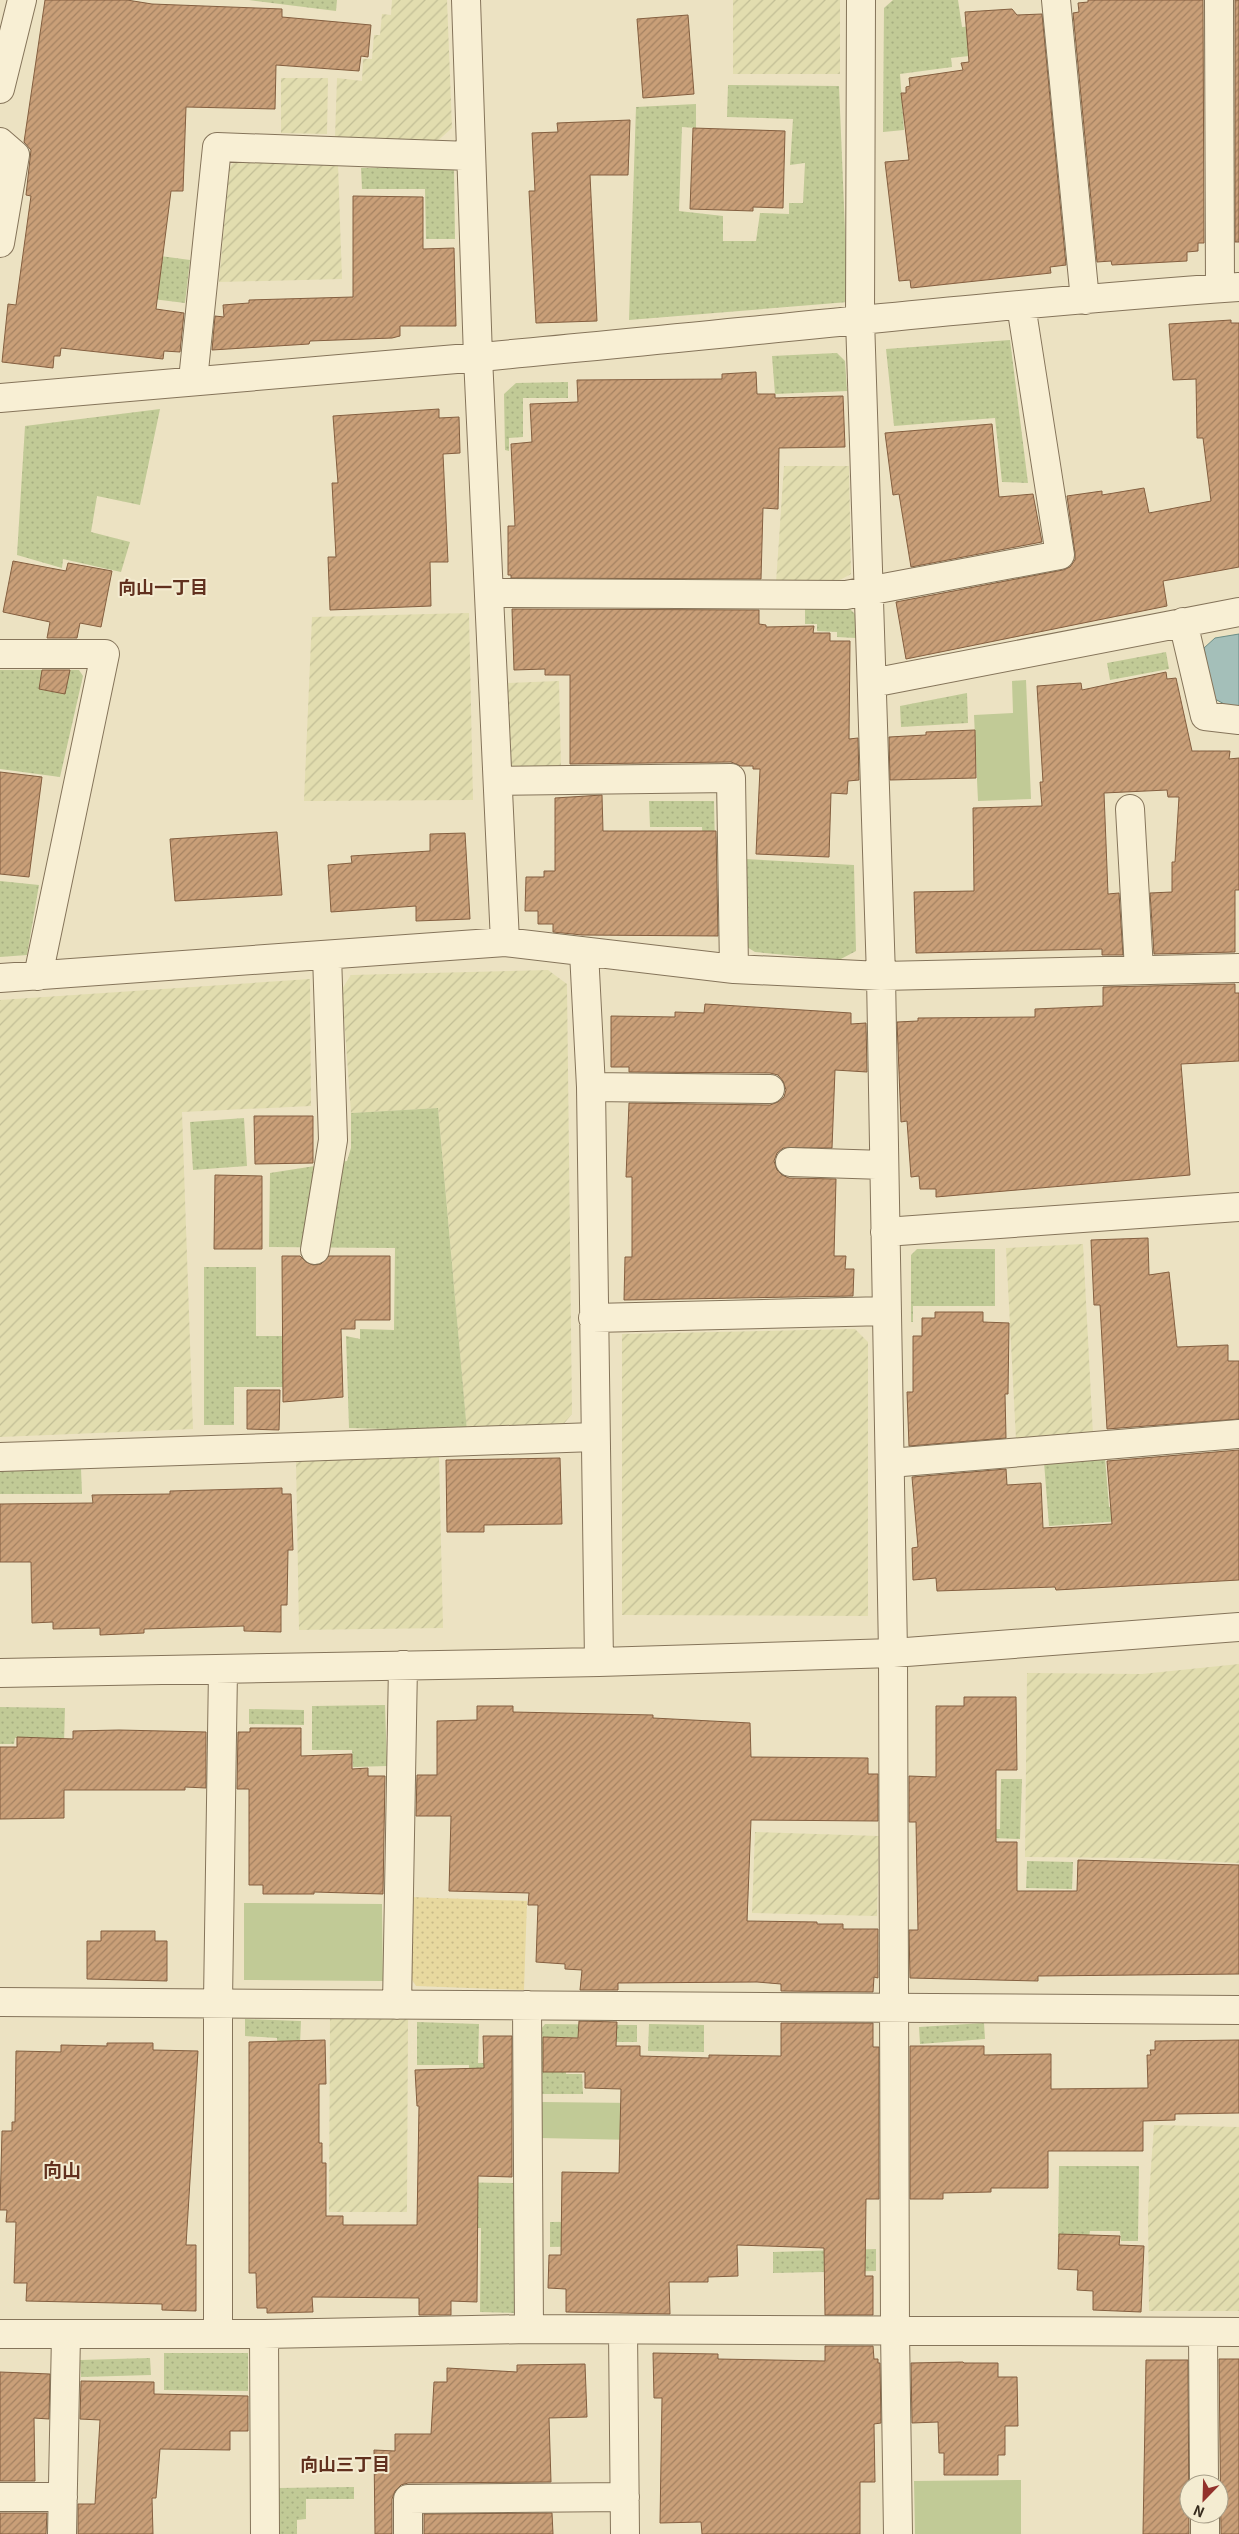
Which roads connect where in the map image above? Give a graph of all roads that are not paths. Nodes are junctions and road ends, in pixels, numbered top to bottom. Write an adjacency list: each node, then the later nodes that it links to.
1 (22, 0): 6 (street)
2 (466, 0): 8 (street)
3 (861, 0): 13 (street)
4 (1056, 0): 11 (street)
5 (1220, 0): 10 (street)
6 (0, 89)
7 (0, 142): 9 (street)
8 (470, 156): 14 (street); 15 (street)
9 (0, 242)
10 (1230, 288): 11 (street)
11 (1085, 300): 12 (street)
12 (1021, 305): 13 (street); 17 (street)
13 (860, 319): 14 (street); 17 (street)
14 (478, 357): 15 (street); 18 (street)
15 (193, 380): 16 (street)
16 (0, 398)
17 (869, 590): 18 (street); 22 (street)
18 (490, 593): 24 (street)
19 (1239, 612): 20 (street)
20 (1183, 622): 22 (street); 23 (street)
21 (0, 654): 32 (street)
22 (872, 683): 33 (street)
23 (1239, 720)
24 (498, 780): 26 (street); 30 (street)
25 (1130, 809): 31 (street)
26 (505, 942): 27 (street); 28 (street)
27 (584, 952): 30 (street); 35 (street)
28 (327, 955): 32 (street); 41 (street)
29 (1239, 968): 31 (street)
30 (734, 969): 33 (street)
31 (1139, 970): 33 (street)
32 (38, 976): 34 (street)
33 (881, 976): 38 (street)
34 (0, 978)
35 (591, 1087): 36 (street); 43 (street)
36 (770, 1089)
37 (790, 1162): 38 (street)
38 (884, 1166): 40 (street)
39 (1239, 1206): 40 (street)
40 (886, 1232): 42 (street)
41 (315, 1250)
42 (887, 1311): 43 (street); 47 (street)
43 (593, 1318): 45 (street)
44 (1239, 1434): 47 (street)
45 (595, 1437): 46 (street); 50 (street)
46 (0, 1457)
47 (890, 1463): 49 (street)
48 (1239, 1627): 49 (street)
49 (893, 1653): 50 (street); 58 (street)
50 (599, 1662): 51 (street)
51 (404, 1665): 52 (street); 56 (street)
52 (223, 1670): 53 (street); 54 (street)
53 (0, 1673)
54 (218, 2001): 55 (street); 56 (street); 66 (street)
55 (0, 2002)
56 (397, 2005): 57 (street)
57 (527, 2005): 58 (street); 60 (street)
58 (895, 2008): 59 (street); 62 (street)
59 (1239, 2010)
60 (529, 2329): 61 (street); 67 (street)
61 (623, 2330): 62 (street); 70 (street)
62 (895, 2332): 63 (street); 77 (street)
63 (1203, 2332): 64 (street); 69 (street)
64 (1239, 2332)
65 (0, 2334): 68 (street)
66 (218, 2334): 67 (street); 68 (street)
67 (264, 2334): 74 (street)
68 (66, 2335): 71 (street)
69 (1204, 2474)
70 (625, 2496): 75 (street); 76 (street)
71 (63, 2497): 72 (street); 73 (street)
72 (0, 2498)
73 (62, 2534)
74 (265, 2534)
75 (408, 2534)
76 (625, 2534)
77 (898, 2534)

